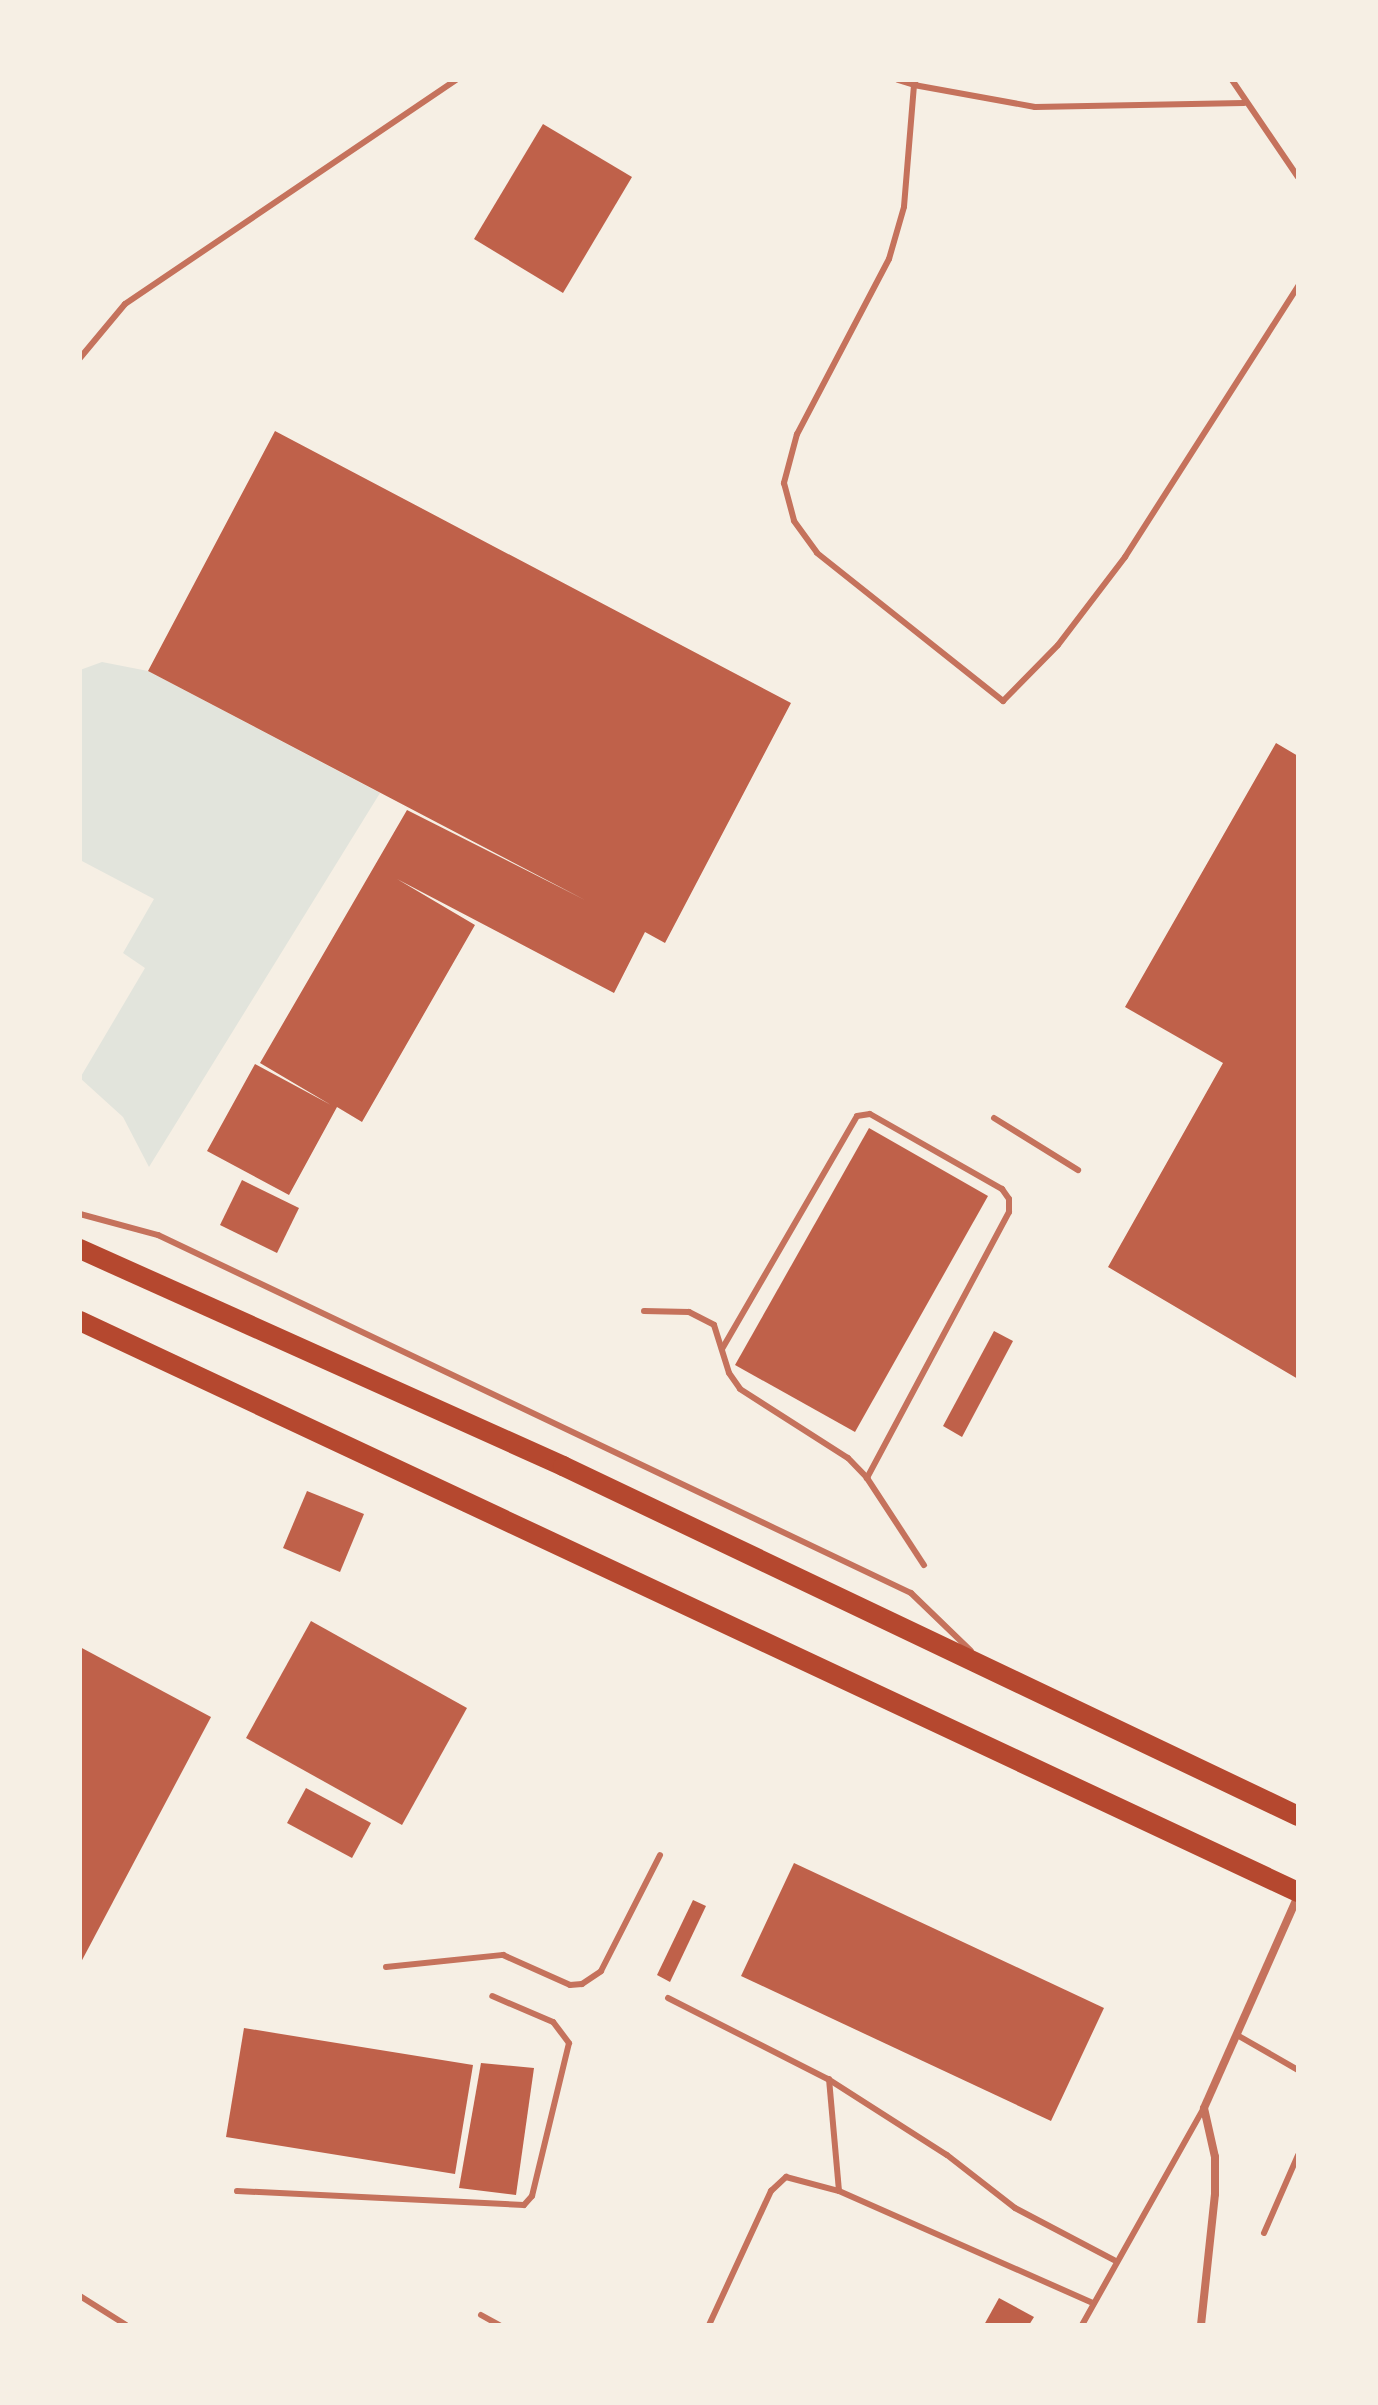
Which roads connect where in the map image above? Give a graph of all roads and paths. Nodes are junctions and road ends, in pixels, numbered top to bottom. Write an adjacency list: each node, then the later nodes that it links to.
1 (456, 80): 8 (lane)
2 (898, 80): 4 (lane)
3 (1232, 80): 5 (lane)
4 (915, 83): 5 (lane); 7 (lane)
5 (1244, 103): 6 (lane)
6 (1298, 177)
7 (1298, 286)
8 (80, 358)
9 (994, 1118): 10 (lane)
10 (1078, 1170)
11 (80, 1214): 18 (lane)
12 (80, 1249): 18 (main road)
13 (644, 1311): 15 (lane)
14 (80, 1321): 21 (main road)
15 (722, 1349): 16 (lane); 16 (lane)
16 (867, 1478): 17 (lane)
17 (924, 1565)
18 (988, 1668): 19 (main road)
19 (1298, 1816)
20 (660, 1855): 22 (lane)
21 (1298, 1894): 25 (street)
22 (386, 1967)
23 (492, 1996): 30 (lane)
24 (668, 1998): 27 (lane)
25 (1237, 2035): 26 (lane); 28 (street)
26 (1298, 2070)
27 (828, 2079): 31 (lane); 33 (lane)
28 (1204, 2108): 33 (lane); 41 (street)
29 (1298, 2155): 32 (lane)
30 (237, 2191)
31 (839, 2191): 35 (lane); 39 (lane)
32 (1264, 2233)
33 (1114, 2260): 35 (lane)
34 (80, 2296): 37 (lane)
35 (1093, 2303): 40 (lane)
36 (481, 2315): 38 (lane)
37 (126, 2325)
38 (499, 2325)
39 (709, 2325)
40 (1082, 2325)
41 (1201, 2325)

